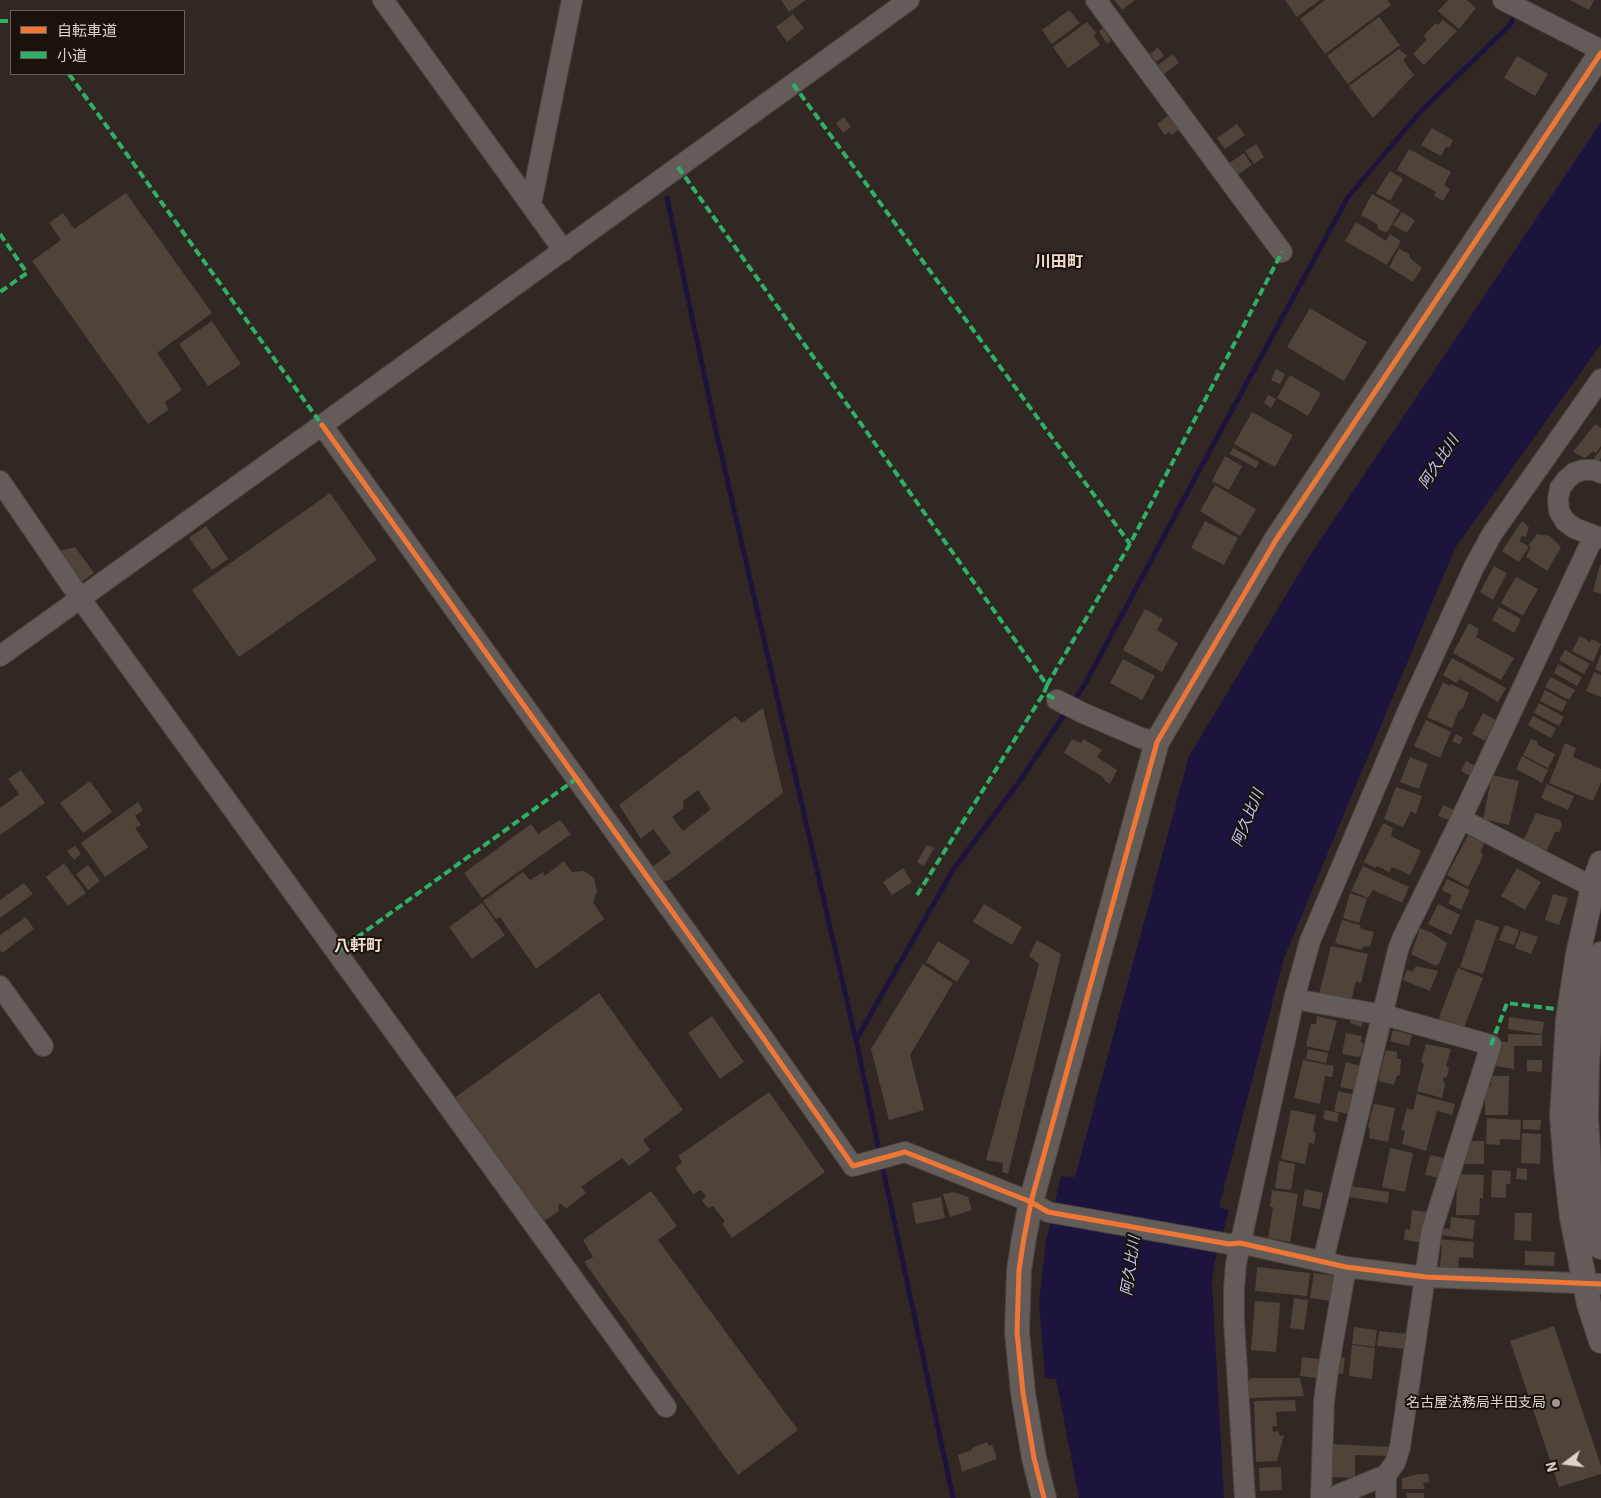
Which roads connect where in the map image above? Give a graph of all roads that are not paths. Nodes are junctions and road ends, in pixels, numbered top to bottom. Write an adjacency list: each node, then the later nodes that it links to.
1 (382, 0): 7 (street)
2 (572, 0): 7 (street)
3 (909, 0): 8 (street)
4 (1096, 0): 9 (street)
5 (1503, 0): 6 (street)
6 (1601, 52): 18 (street)
7 (531, 204): 8 (street)
8 (564, 251): 11 (street)
9 (1282, 252)
10 (1601, 379): 24 (street)
11 (322, 425): 15 (street); 27 (street)
12 (1601, 473): 14 (street)
13 (0, 481): 15 (street)
14 (1598, 537): 19 (street)
15 (80, 598): 16 (street); 35 (street)
16 (0, 656)
17 (1057, 700): 18 (street)
18 (1157, 742): 27 (street)
19 (1462, 819): 21 (street); 25 (street)
20 (1601, 863): 21 (street)
21 (1593, 887): 33 (street)
22 (1601, 954): 29 (street)
23 (0, 986): 26 (street)
24 (1294, 999): 25 (street); 28 (street)
25 (1384, 1015): 30 (street); 32 (street)
26 (43, 1046)
27 (1040, 1207): 28 (street); 37 (street)
28 (1234, 1243): 30 (street); 38 (street)
29 (1601, 1248)
30 (1323, 1261): 31 (street)
31 (1346, 1267): 32 (street); 39 (street)
32 (1426, 1277): 33 (street); 36 (street)
33 (1593, 1283): 34 (street)
34 (1601, 1341)
35 (666, 1407)
36 (1386, 1475): 40 (street); 41 (street)
37 (1044, 1498)
38 (1245, 1498)
39 (1321, 1498)
40 (1334, 1498)
41 (1386, 1498)

